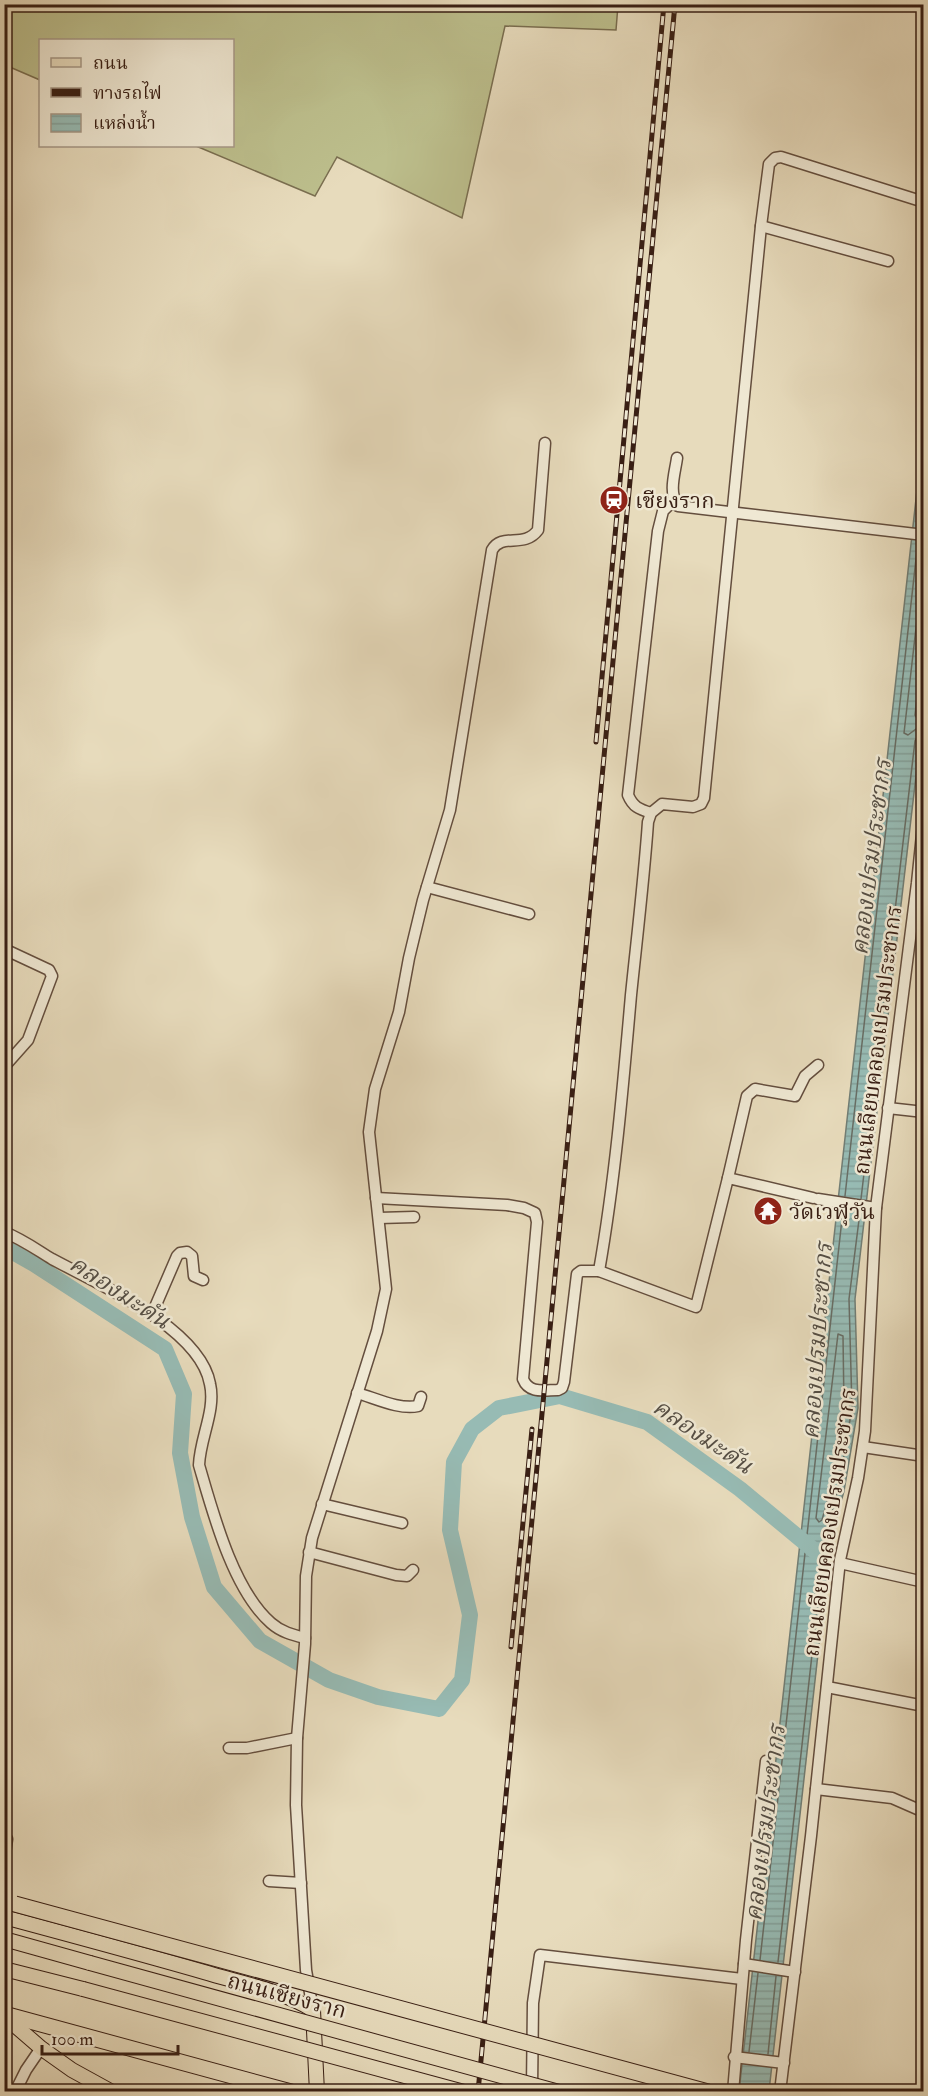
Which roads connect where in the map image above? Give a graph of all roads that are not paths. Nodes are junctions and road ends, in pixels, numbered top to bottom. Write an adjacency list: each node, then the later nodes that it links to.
1 (924, 202): 2 (street)
2 (761, 226): 3 (street); 7 (street)
3 (888, 261)
4 (545, 443): 11 (street)
5 (677, 458): 6 (street)
6 (674, 500): 7 (street); 9 (street)
7 (732, 512): 8 (street); 9 (street)
8 (924, 535)
9 (651, 813): 24 (street)
10 (924, 815): 16 (street, ถนนเลียบคลองเปรมประชากร)
11 (427, 887): 12 (street); 19 (street)
12 (530, 914)
13 (4, 949): 15 (street)
14 (818, 1065): 18 (street)
15 (4, 1067)
16 (888, 1108): 17 (street); 20 (street, ถนนเลียบคลองเปรมประชากร)
17 (924, 1112)
18 (728, 1178): 20 (street); 24 (street)
19 (376, 1198): 22 (street); 24 (street)
20 (872, 1208): 29 (street, ถนนเลียบคลองเปรมประชากร)
21 (414, 1216): 22 (street)
22 (379, 1218): 27 (street)
23 (4, 1232): 26 (street)
24 (599, 1271)
25 (203, 1280): 26 (street)
26 (152, 1314): 37 (street)
27 (357, 1393): 28 (street); 31 (street)
28 (421, 1397)
29 (863, 1447): 30 (street); 34 (street, ถนนเลียบคลองเปรมประชากร)
30 (924, 1456)
31 (322, 1504): 32 (street); 33 (street)
32 (402, 1523)
33 (309, 1552): 35 (street); 37 (street)
34 (840, 1563): 36 (street); 38 (street, ถนนเลียบคลองเปรมประชากร)
35 (412, 1570)
36 (924, 1582)
37 (305, 1641): 40 (street)
38 (827, 1687): 39 (street); 43 (street, ถนนเลียบคลองเปรมประชากร)
39 (924, 1706)
40 (297, 1738): 41 (street); 48 (street)
41 (229, 1748)
42 (766, 1761): 52 (street)
43 (816, 1790): 44 (street); 54 (street, ถนนเลียบคลองเปรมประชากร)
44 (924, 1812)
45 (7, 1839): 46 (street)
46 (4, 1861)
47 (269, 1881): 48 (street)
48 (301, 1883): 56 (street)
49 (10, 1903): 68 (highway, bridge)
50 (4, 1917): 56 (main road)
51 (4, 1939): 67 (main road, ถนนเชียงราก, bridge)
52 (746, 1964): 54 (street); 55 (street)
53 (4, 1969): 65 (main road, bridge)
54 (791, 1971): 60 (street, ถนนเลียบคลองเปรมประชากร)
55 (742, 1979): 59 (street); 66 (street)
56 (313, 2010): 64 (main road)
57 (4, 2015): 58 (main road); 63 (highway)
58 (41, 2048): 61 (street); 62 (main road)
59 (737, 2058): 60 (street); 69 (street)
60 (779, 2062): 70 (street, ถนนเลียบคลองเปรมประชากร)
61 (15, 2091)
62 (112, 2091)
63 (291, 2091)
64 (317, 2091)
65 (464, 2091)
66 (532, 2091)
67 (559, 2091)
68 (708, 2091)
69 (733, 2091)
70 (780, 2091)

